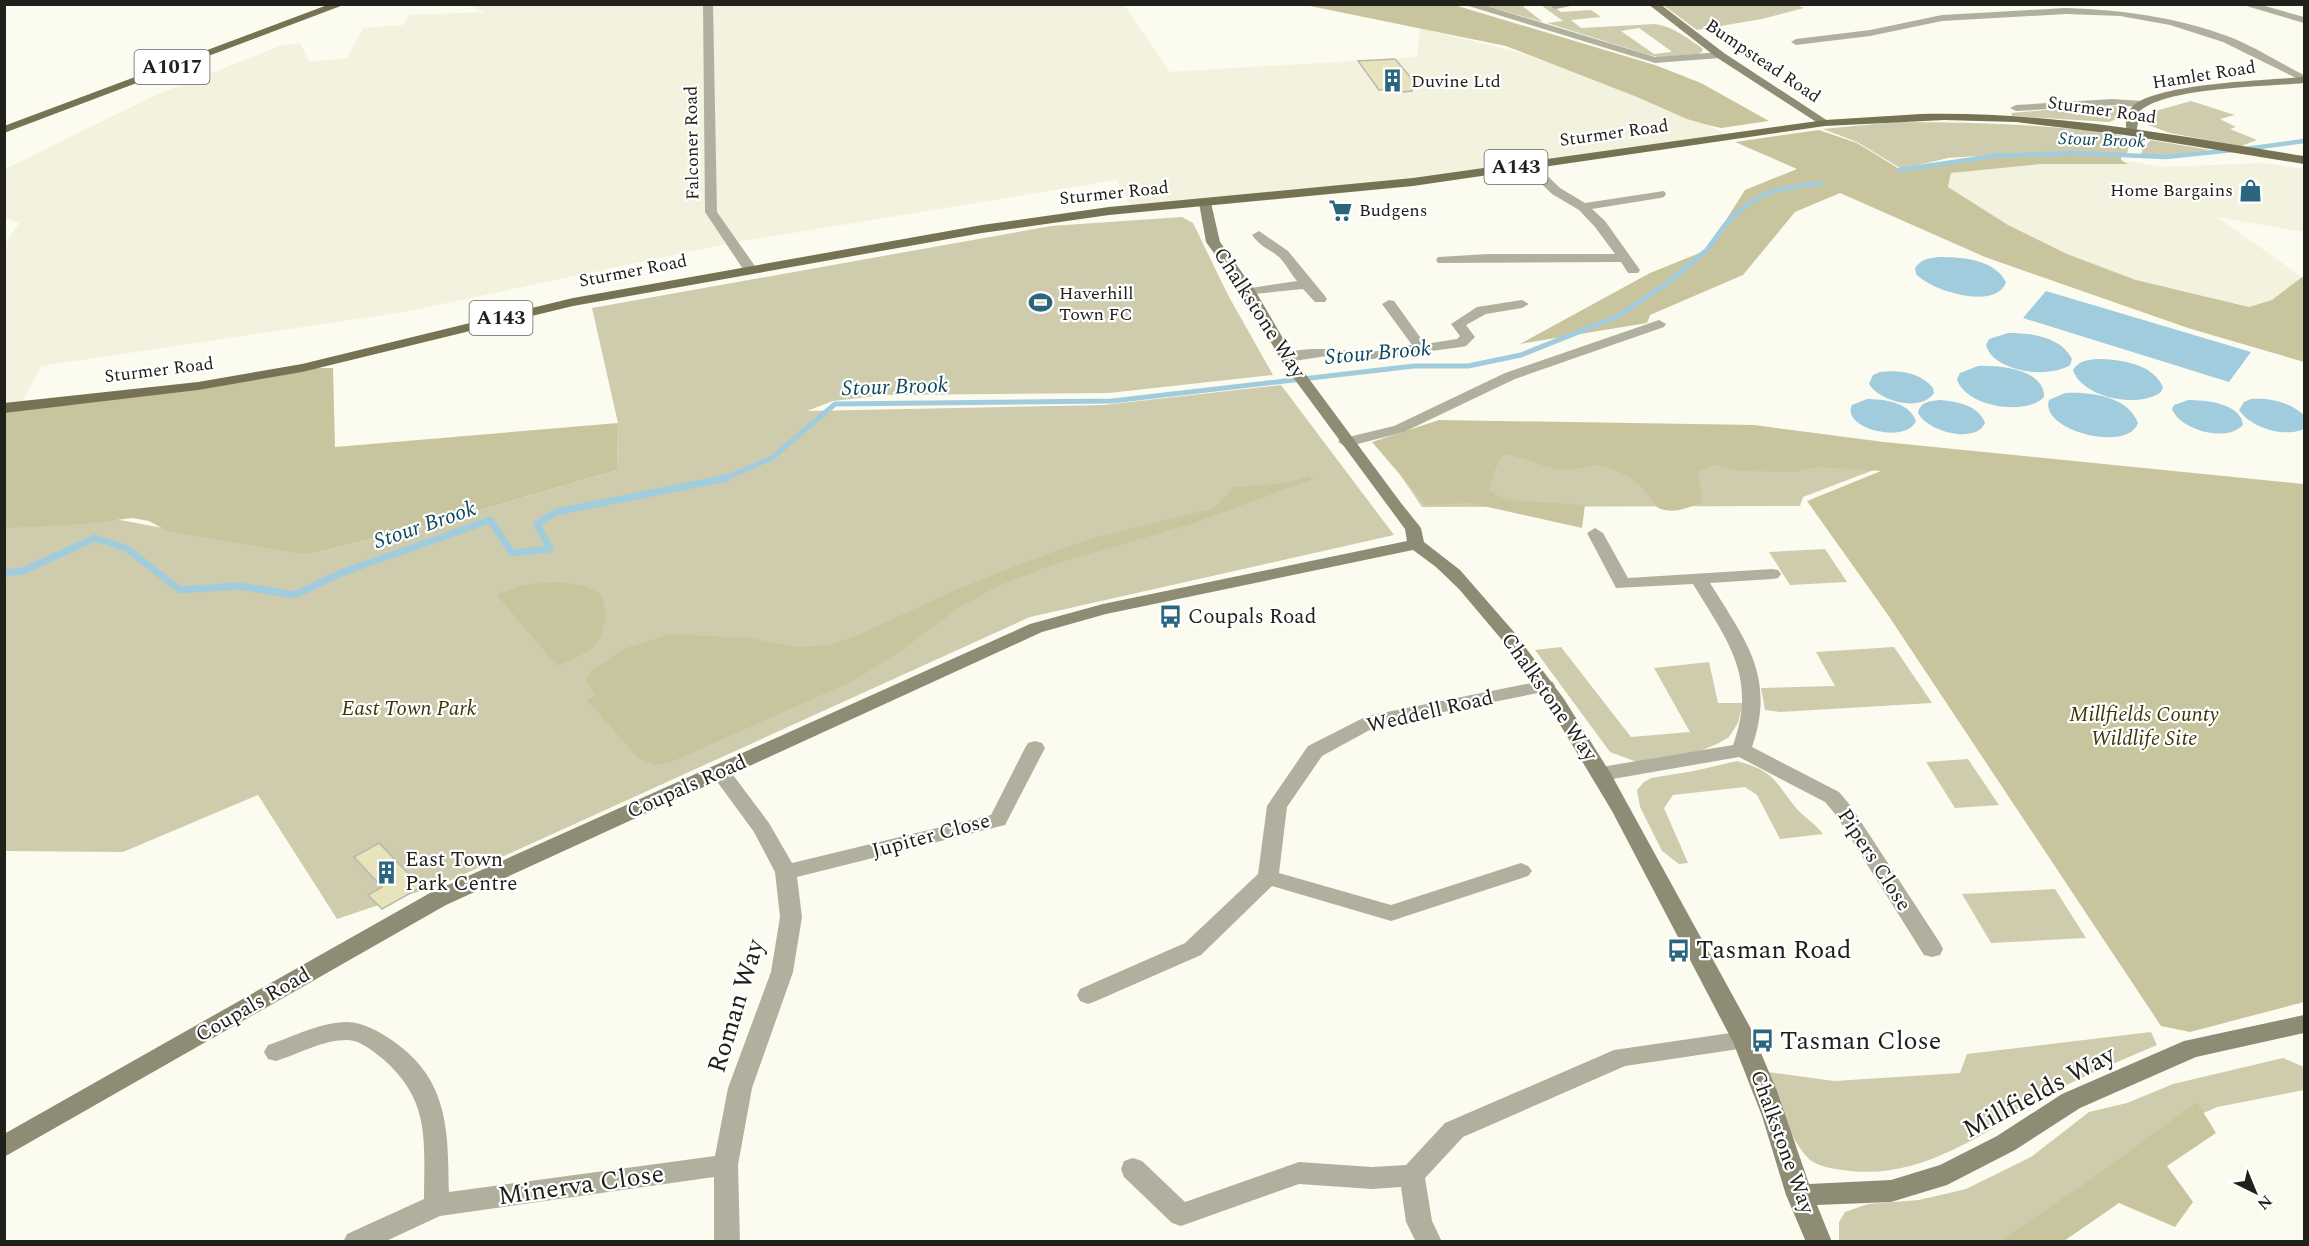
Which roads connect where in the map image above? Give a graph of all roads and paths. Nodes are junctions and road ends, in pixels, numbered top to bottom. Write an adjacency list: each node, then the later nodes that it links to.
1 (341, 4): 16 (main road, A1017)
2 (708, 4): 25 (street, Falconer Road)
3 (1467, 4): 11 (street)
4 (1575, 4): 7 (street)
5 (1653, 4): 11 (street, Bumpstead Road)
6 (2248, 5): 9 (street)
7 (1556, 6)
8 (2062, 8): 10 (street); 12 (street)
9 (2304, 20)
10 (1796, 42)
11 (1720, 55): 15 (street, Bumpstead Road)
12 (2304, 80): 13 (street, Hamlet Road)
13 (2142, 104): 14 (street); 17 (street, Hamlet Road)
14 (2016, 108)
15 (1825, 123): 17 (main road, Sturmer Road / A143); 19 (main road, Sturmer Road / A143)
16 (4, 130)
17 (2132, 132): 18 (main road, Sturmer Road / A143)
18 (2304, 160)
19 (1528, 164): 21 (main road, Sturmer Road / A143); 22 (street)
20 (1660, 194): 22 (street)
21 (1205, 203): 25 (main road, Sturmer Road / A143); 27 (street, Chalkstone Way)
22 (1583, 207): 24 (street)
23 (1259, 235): 26 (street)
24 (1443, 260)
25 (750, 269): 34 (main road, Sturmer Road / A143)
26 (1306, 284): 27 (street); 28 (street)
27 (1249, 292): 33 (street, Chalkstone Way)
28 (1320, 299)
29 (1389, 304): 32 (street)
30 (1522, 304): 32 (street)
31 (1659, 324): 35 (street)
32 (1421, 348): 33 (street)
33 (1289, 362): 35 (street, Chalkstone Way)
34 (12, 407)
35 (1346, 442): 37 (street, Chalkstone Way)
36 (1595, 533): 39 (street)
37 (1416, 544): 40 (street, Chalkstone Way); 43 (street, Coupals Road)
38 (1772, 574): 39 (street)
39 (1699, 580): 42 (street)
40 (1546, 686): 44 (street, Chalkstone Way); 47 (street, Weddell Road)
41 (1035, 748): 46 (street, Jupiter Close)
42 (1740, 750): 44 (street); 48 (street, Pipers Close)
43 (720, 772): 46 (street, Roman Way); 53 (street, Coupals Road)
44 (1601, 774): 51 (street, Chalkstone Way)
45 (1521, 871): 47 (street)
46 (786, 873): 54 (street, Roman Way)
47 (1268, 877): 49 (street)
48 (1932, 949)
49 (1088, 995)
50 (2302, 1027): 57 (street, Millfields Way)
51 (1744, 1040): 56 (street); 57 (street, Chalkstone Way)
52 (276, 1052): 58 (street)
53 (4, 1147)
54 (726, 1165): 58 (street, Minerva Close); 60 (street, Roman Way)
55 (1133, 1168): 56 (street)
56 (1412, 1174): 61 (street)
57 (1799, 1195): 62 (street, Chalkstone Way)
58 (437, 1205): 59 (street, Minerva Close)
59 (356, 1242)
60 (727, 1242)
61 (1429, 1242)
62 (1819, 1242)

